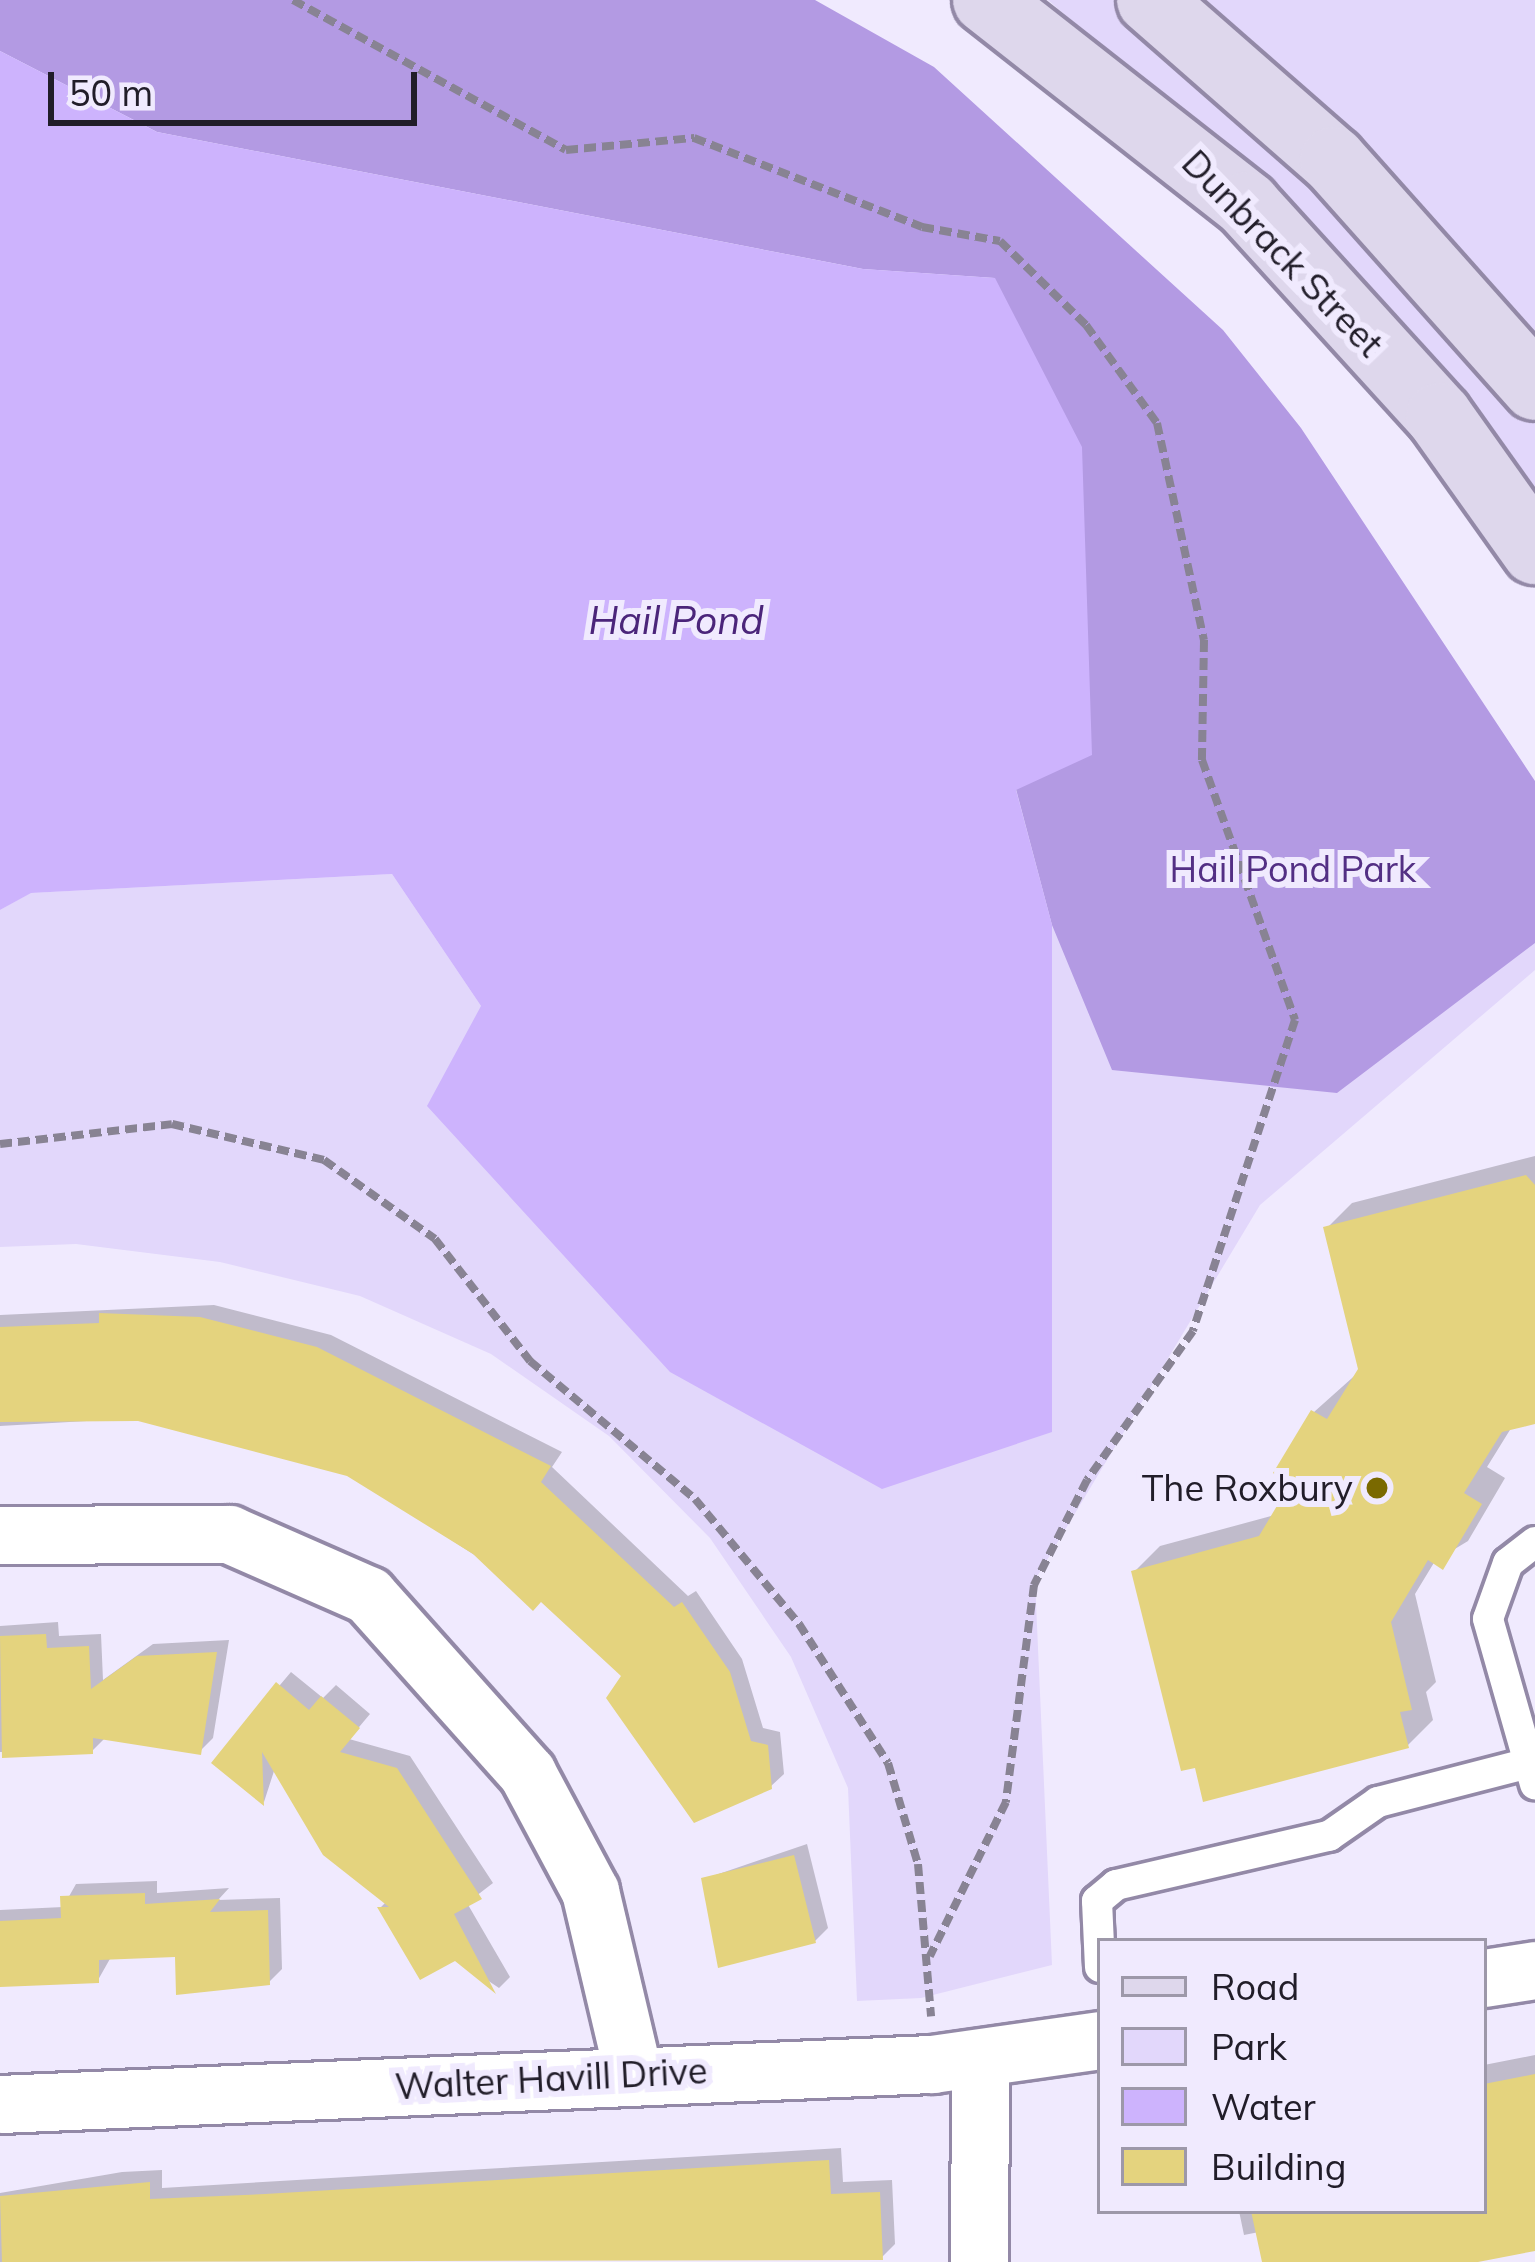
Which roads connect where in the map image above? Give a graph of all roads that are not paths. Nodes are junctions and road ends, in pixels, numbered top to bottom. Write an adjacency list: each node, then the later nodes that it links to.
1 (986, 0): 4 (main road, Dunbrack Street)
2 (1150, 0): 3 (main road)
3 (1535, 387)
4 (1535, 551)
5 (0, 1535): 13 (street)
6 (1535, 1542): 7 (lane)
7 (1531, 1760): 8 (lane)
8 (1099, 1938)
9 (1535, 1970): 10 (street)
10 (1487, 1978)
11 (1097, 2040): 12 (street, Walter Havill Drive)
12 (956, 2061): 13 (street, Walter Havill Drive); 15 (street)
13 (633, 2074): 14 (street, Walter Havill Drive)
14 (0, 2104)
15 (980, 2262)

